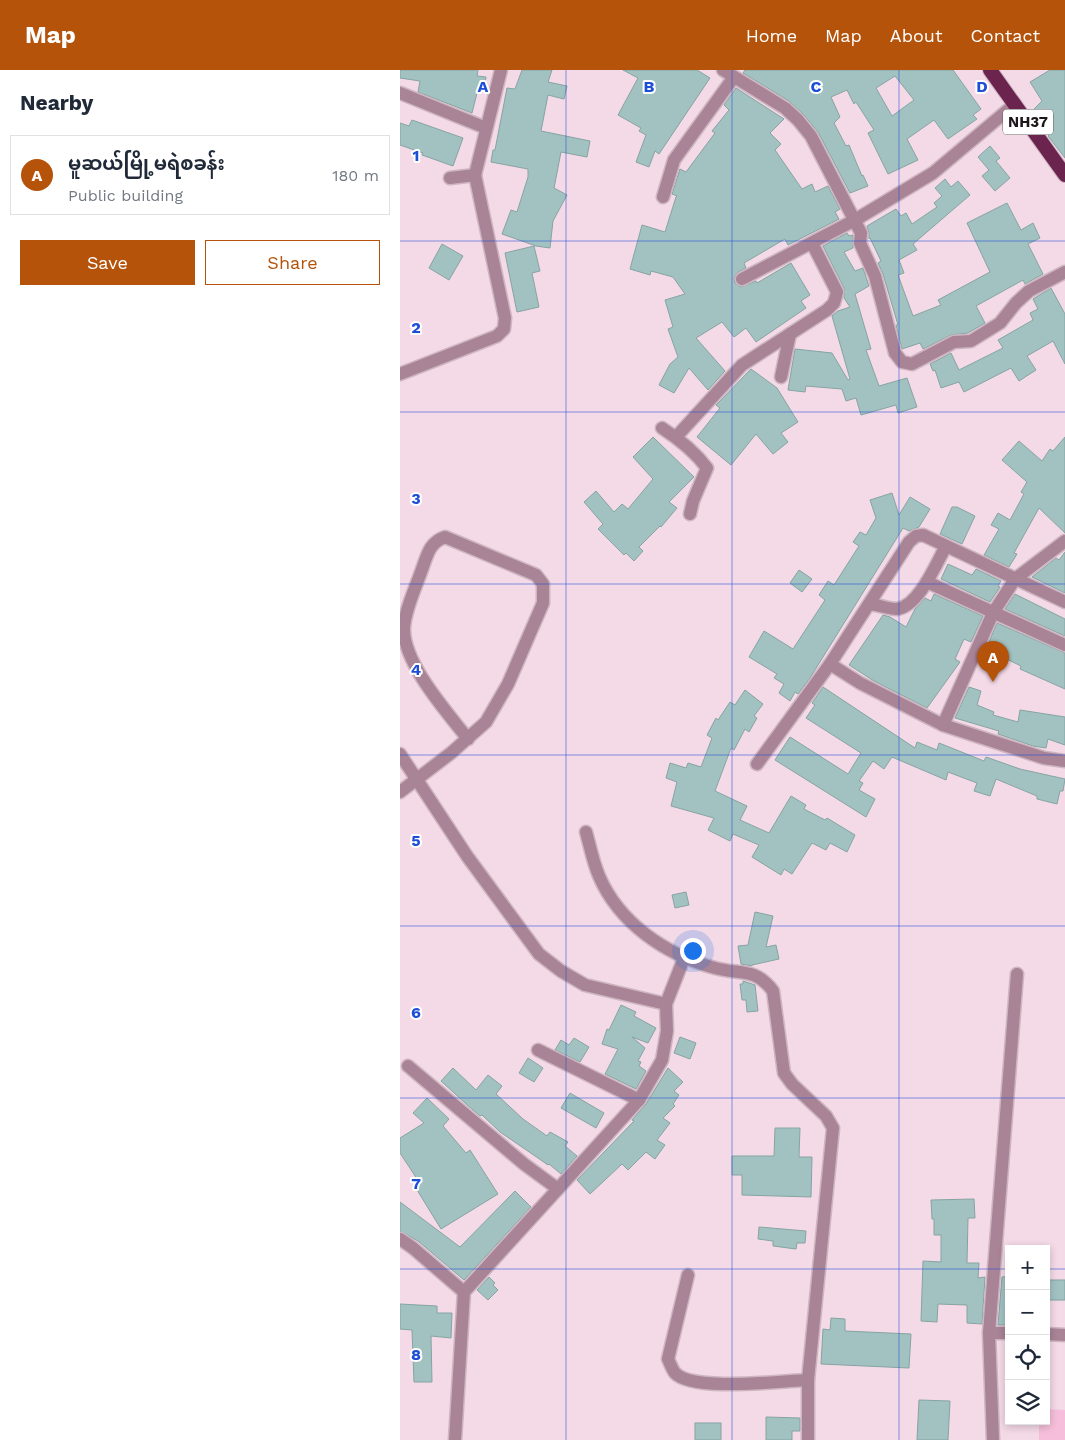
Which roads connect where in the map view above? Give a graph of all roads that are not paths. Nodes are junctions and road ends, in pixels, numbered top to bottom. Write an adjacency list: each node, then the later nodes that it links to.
1 (501, 70): 7 (street)
2 (723, 70): 4 (street)
3 (990, 70): 6 (highway, NH37)
4 (734, 77): 11 (street); 12 (street)
5 (400, 92): 7 (street)
6 (1014, 104): 8 (highway, NH37); 12 (street)
7 (486, 128): 9 (street)
8 (1064, 172)
9 (474, 175): 10 (street); 17 (street)
10 (450, 178)
11 (662, 197)
12 (855, 220): 13 (street); 14 (street)
13 (812, 242): 15 (street); 16 (street)
14 (1065, 272)
15 (742, 279)
16 (790, 334): 18 (street); 20 (street)
17 (400, 374)
18 (781, 377)
19 (662, 428): 20 (street)
20 (676, 437): 21 (street)
21 (690, 514)
22 (1065, 541): 24 (street)
23 (946, 546): 24 (street); 25 (street); 27 (street)
24 (1015, 579): 26 (street); 28 (street)
25 (927, 582): 27 (street); 28 (street)
26 (1065, 602)
27 (870, 604): 30 (street)
28 (994, 613): 29 (street); 31 (street)
29 (1065, 645)
30 (830, 664): 31 (street); 35 (street)
31 (943, 725): 34 (street)
32 (468, 739): 32 (street); 36 (street)
33 (400, 754): 36 (street)
34 (1065, 761)
35 (757, 764)
36 (416, 780): 37 (street); 41 (street)
37 (400, 792)
38 (586, 832): 39 (street)
39 (684, 958): 41 (street); 53 (street)
40 (1017, 974): 49 (street)
41 (666, 1004): 44 (street)
42 (538, 1050): 44 (street)
43 (408, 1066): 45 (street)
44 (639, 1100): 45 (street)
45 (558, 1189): 48 (street)
46 (400, 1239): 48 (street)
47 (688, 1275): 53 (street)
48 (464, 1292): 54 (street)
49 (989, 1333): 50 (street); 56 (street)
50 (1005, 1333)
51 (1050, 1334): 52 (street)
52 (1065, 1335)
53 (808, 1380): 55 (street)
54 (455, 1440)
55 (808, 1440)
56 (993, 1440)

